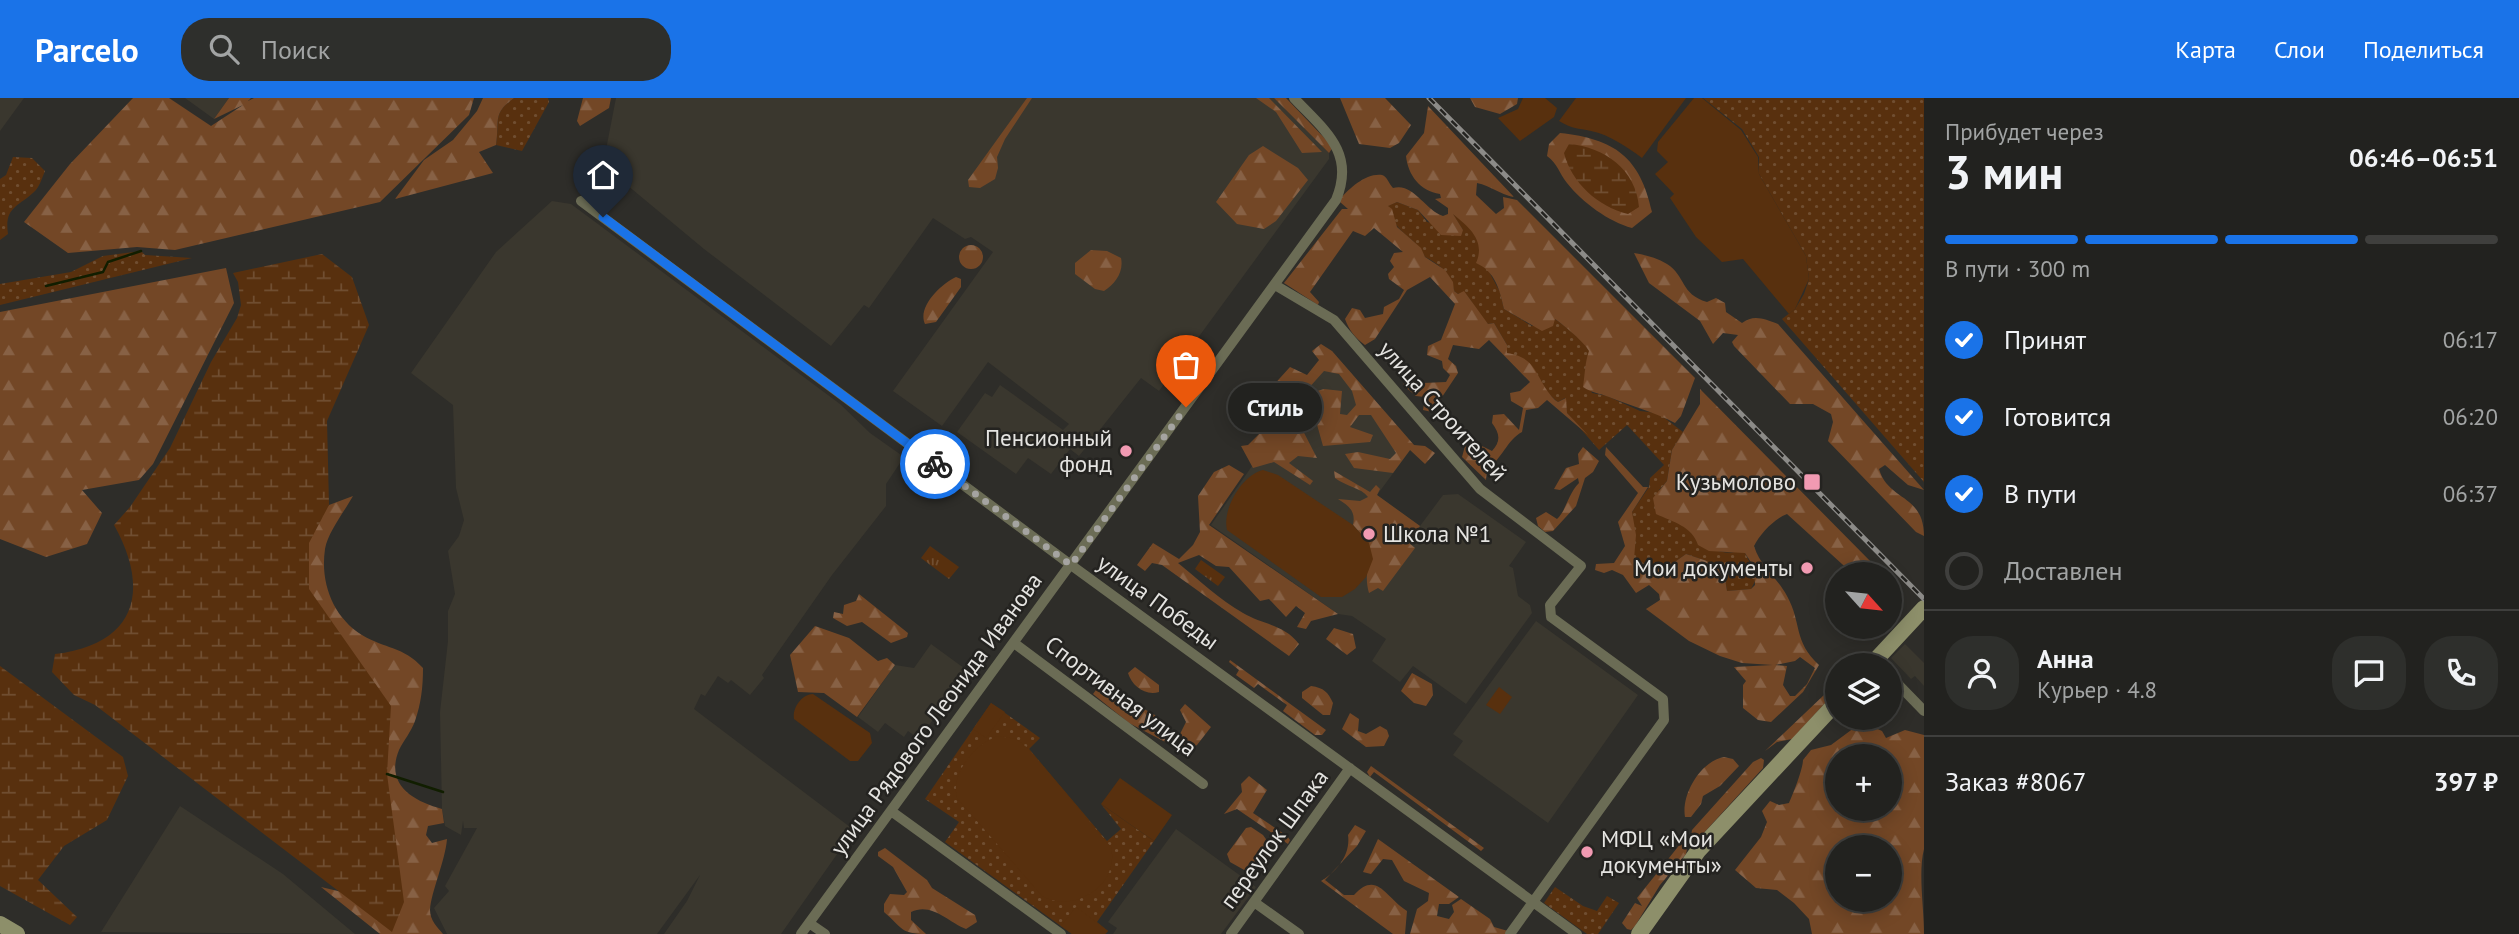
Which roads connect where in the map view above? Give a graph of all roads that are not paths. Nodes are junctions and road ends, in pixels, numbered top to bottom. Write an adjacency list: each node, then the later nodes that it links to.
1 (1294, 98): 3 (street, улица Рядового Леонида Иванова)
2 (581, 201): 4 (street, улица Победы)
3 (1275, 285): 4 (street, улица Рядового Леонида Иванова); 15 (street, улица Строителей)
4 (1071, 565): 6 (street, улица Рядового Леонида Иванова); 11 (street, улица Победы)
5 (1924, 608): 7 (main road)
6 (1014, 643): 12 (street, Спортивная улица); 13 (street, улица Рядового Леонида Иванова)
7 (1885, 653)
8 (1902, 688): 9 (street)
9 (1924, 711)
10 (1825, 715): 26 (main road)
11 (1350, 768): 14 (street, переулок Шпака); 15 (street, улица Победы)
12 (1203, 784)
13 (891, 811): 16 (street, улица Рядового Леонида Иванова); 21 (street)
14 (1254, 902): 22 (street, переулок Шпака); 23 (street)
15 (1533, 902): 24 (street); 25 (street, улица Победы)
16 (810, 923): 19 (street, улица Рядового Леонида Иванова); 20 (street)
17 (0, 924): 18 (main road)
18 (17, 934)
19 (801, 934)
20 (825, 934)
21 (1061, 934)
22 (1231, 934)
23 (1299, 934)
24 (1510, 934)
25 (1577, 934)
26 (1639, 934)

